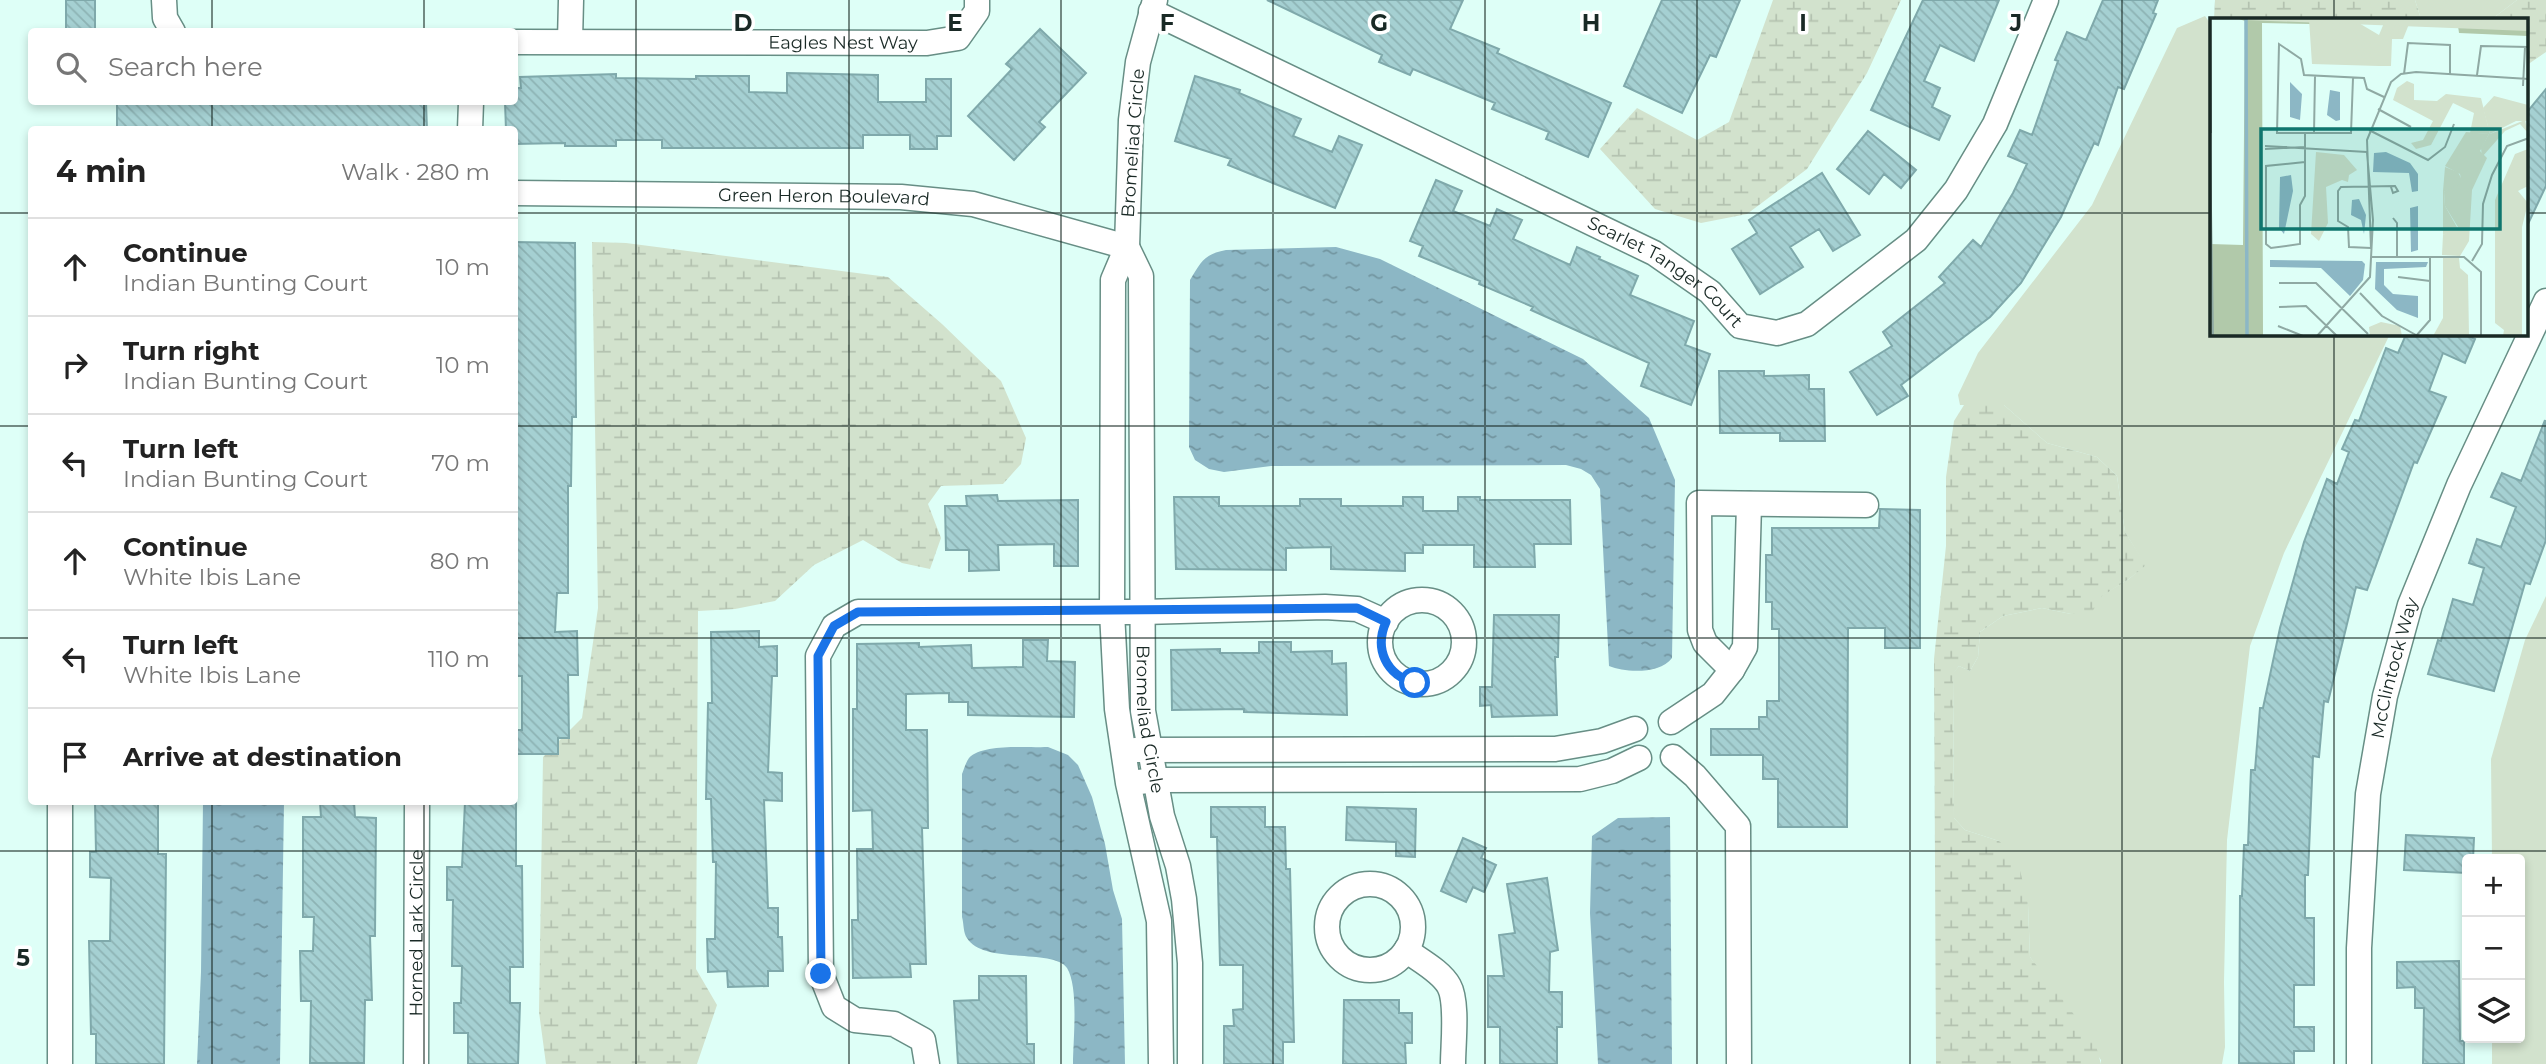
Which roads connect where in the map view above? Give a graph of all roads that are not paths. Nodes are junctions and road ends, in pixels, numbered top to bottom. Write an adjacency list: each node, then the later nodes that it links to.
1 (164, 0): 6 (street)
2 (571, 0): 7 (street)
3 (976, 0): 7 (street, Eagles Nest Way)
4 (2046, 0): 5 (street, Scarlet Tanger Court)
5 (1153, 6): 12 (street, Bromeliad Circle)
6 (171, 28)
7 (570, 41): 8 (street, Eagles Nest Way)
8 (518, 42)
9 (471, 105): 10 (street)
10 (470, 126)
11 (518, 193): 12 (street, Green Heron Boulevard)
12 (1127, 247): 16 (street, Bromeliad Circle); 17 (street, Bromeliad Circle)
13 (2546, 300): 38 (street, McClintock Way)
14 (1749, 504): 15 (street); 19 (street); 19 (street)
15 (1866, 505)
16 (1112, 611): 17 (street); 23 (street, Bromeliad Circle); 33 (street)
17 (1143, 611): 18 (street); 22 (street, Bromeliad Circle)
18 (1386, 622)
19 (1732, 670): 20 (street)
20 (1671, 722): 21 (street); 24 (street)
21 (1635, 729): 22 (street); 25 (street)
22 (1149, 749): 23 (street); 26 (street, Bromeliad Circle)
23 (1122, 751): 27 (street, Bromeliad Circle)
24 (1673, 757): 25 (street); 37 (street)
25 (1639, 758): 26 (street)
26 (1155, 780): 27 (street); 35 (street, Bromeliad Circle)
27 (1128, 783): 34 (street, Bromeliad Circle)
28 (60, 805): 31 (street)
29 (417, 805): 32 (street, Horned Lark Circle)
30 (1406, 950): 36 (street)
31 (60, 1064)
32 (416, 1064)
33 (927, 1064)
34 (1161, 1064)
35 (1190, 1064)
36 (1452, 1064)
37 (1739, 1064)
38 (2359, 1064)

